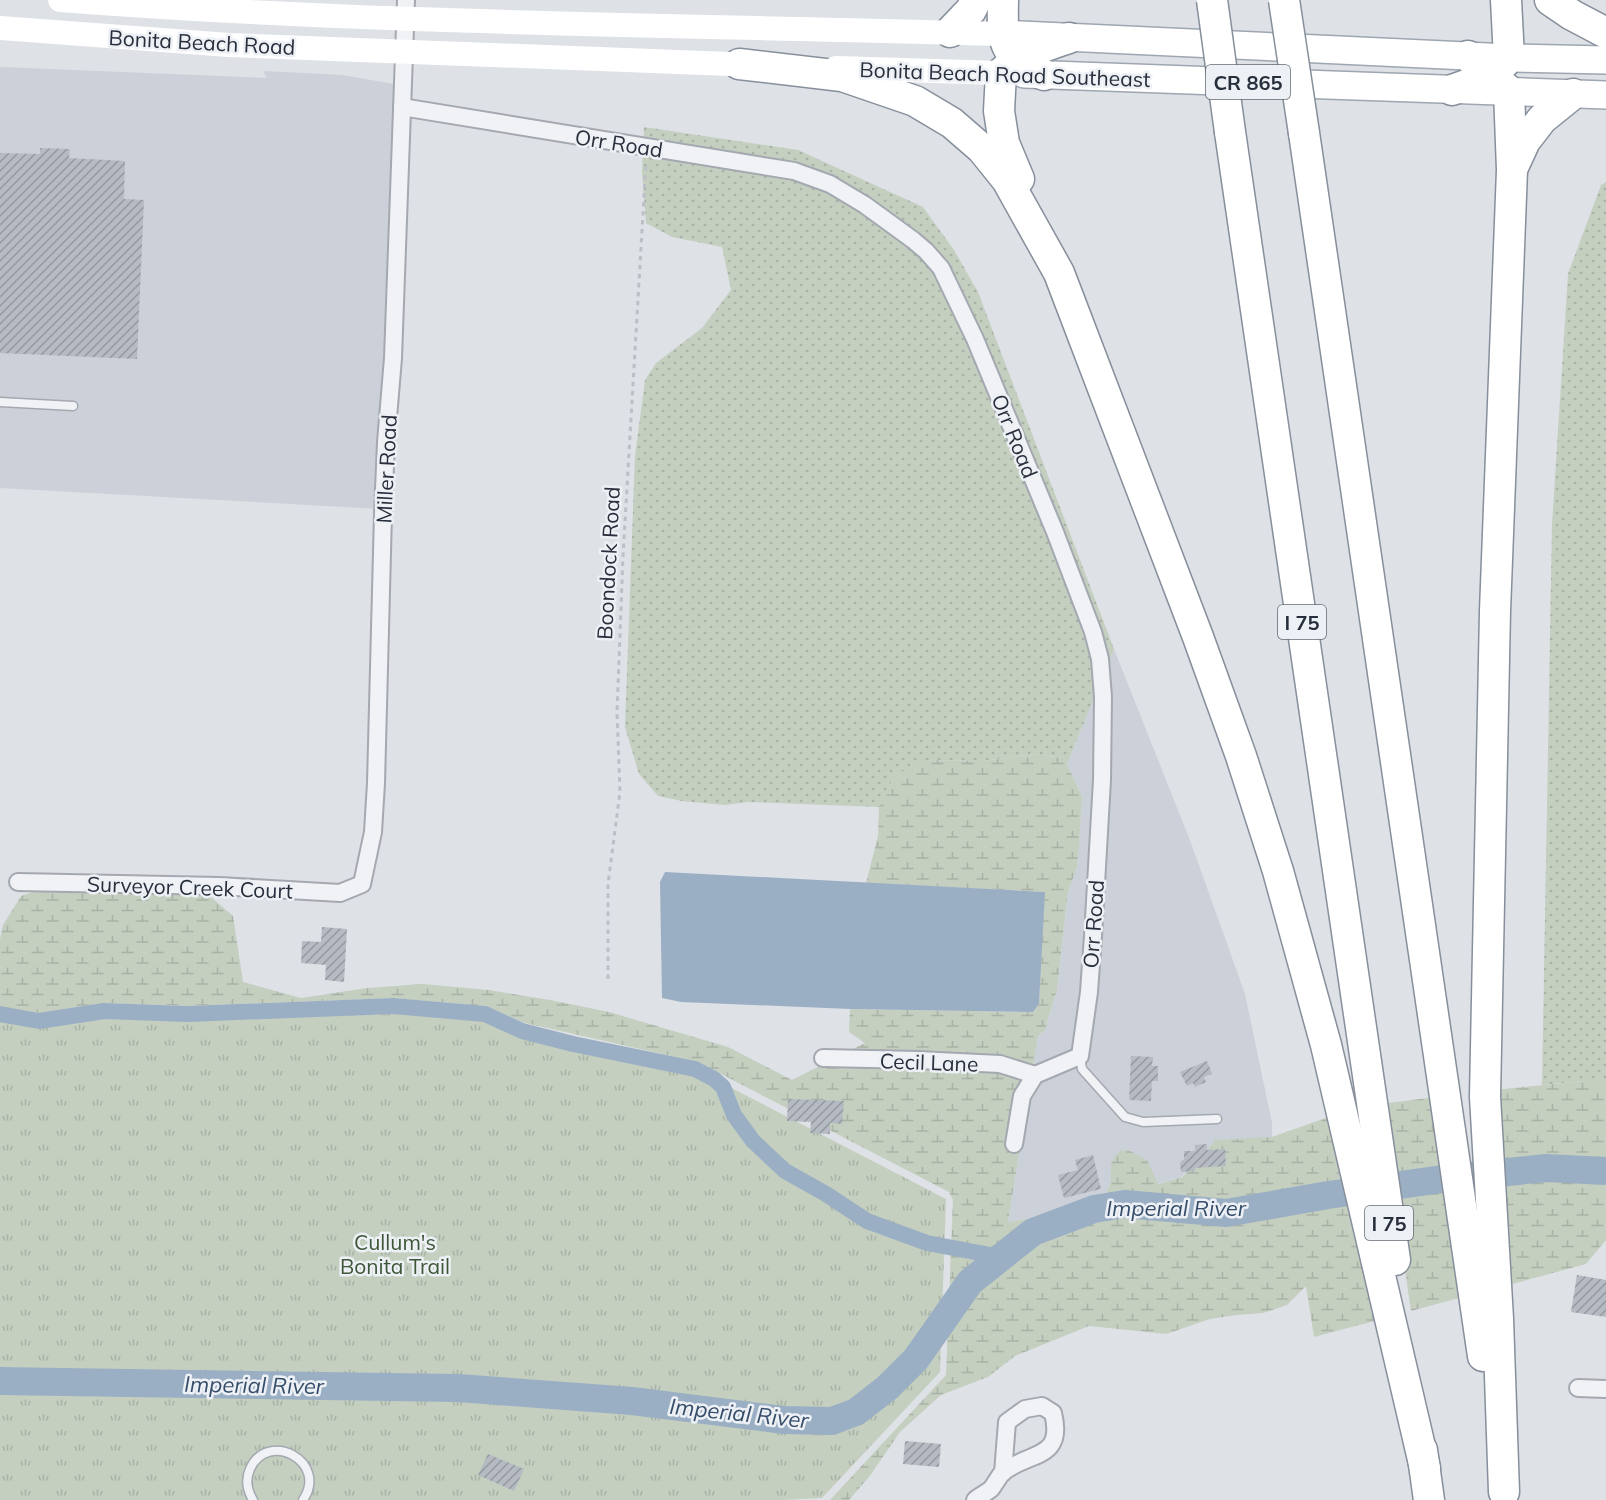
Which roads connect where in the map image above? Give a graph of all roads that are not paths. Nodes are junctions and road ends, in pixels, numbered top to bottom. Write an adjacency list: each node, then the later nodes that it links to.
1 (60, 0): 8 (street, Bonita Beach Road / CR 865)
2 (976, 0): 10 (highway)
3 (1003, 0): 12 (highway)
4 (1212, 0): 37 (highway, I 75, bridge)
5 (1284, 0): 36 (highway, bridge)
6 (1506, 0): 20 (highway)
7 (1550, 0): 11 (highway)
8 (405, 9): 10 (street, Bonita Beach Road Southeast / CR 865); 14 (street, Miller Road)
9 (0, 28): 14 (street, Bonita Beach Road)
10 (950, 32): 12 (street, Bonita Beach Road Southeast / CR 865)
11 (1606, 33)
12 (1002, 34): 13 (main road, Bonita Beach Road Southeast / CR 865); 18 (highway)
13 (1069, 38): 15 (main road, Bonita Beach Road Southeast / CR 865); 18 (highway)
14 (404, 52): 17 (street, Bonita Beach Road Southeast); 24 (street, Miller Road)
15 (1468, 56): 20 (highway)
16 (1606, 60): 20 (main road)
17 (739, 64): 18 (street, Bonita Beach Road Southeast); 26 (highway)
18 (1009, 67): 19 (highway); 26 (highway)
19 (1044, 75): 21 (main road, Bonita Beach Road Southeast / CR 865)
20 (1503, 75): 21 (highway); 22 (main road); 25 (highway)
21 (1452, 90)
22 (1573, 94): 23 (main road); 25 (highway)
23 (1606, 95)
24 (402, 107): 30 (street, Miller Road); 31 (street, Orr Road)
25 (1512, 170): 36 (highway)
26 (1059, 273): 37 (highway)
27 (0, 402): 28 (lane)
28 (74, 406)
29 (18, 882): 30 (street, Surveyor Creek Court)
30 (362, 884)
31 (1080, 1056): 33 (street); 34 (lane)
32 (823, 1058): 33 (street, Cecil Lane)
33 (1035, 1075): 35 (street)
34 (1217, 1119)
35 (1014, 1144)
36 (1488, 1320): 41 (highway)
37 (1400, 1332): 45 (highway, I 75)
38 (1578, 1388): 39 (street)
39 (1606, 1389)
40 (1003, 1473): 44 (street)
41 (1504, 1496)
42 (305, 1499): 43 (lane)
43 (253, 1500)
44 (975, 1500)
45 (1429, 1500)

